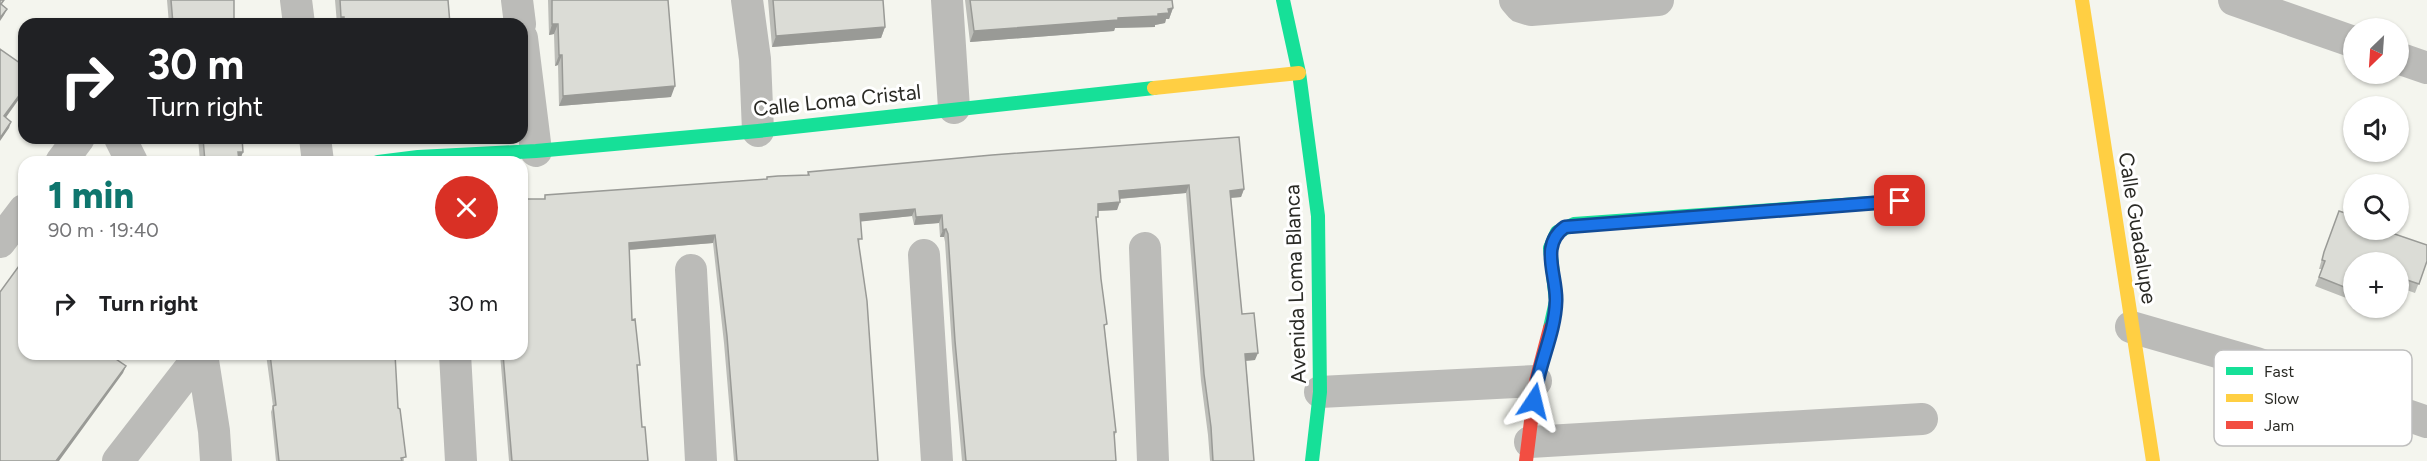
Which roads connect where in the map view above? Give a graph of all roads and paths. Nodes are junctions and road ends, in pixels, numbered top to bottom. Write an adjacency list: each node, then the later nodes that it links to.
1 (296, 0): 10 (street)
2 (518, 0): 11 (street)
3 (747, 0): 18 (street)
4 (947, 0): 17 (street)
5 (1283, 0): 15 (street, Avenida Loma Blanca)
6 (1515, 0): 7 (street)
7 (1658, 0)
8 (2082, 0): 27 (street, Calle Guadalupe)
9 (2234, 0): 12 (street)
10 (298, 18)
11 (520, 18)
12 (2343, 38)
13 (2409, 62): 14 (street)
14 (2427, 68)
15 (1299, 73): 17 (street, Calle Loma Cristal); 33 (street, Avenida Loma Blanca)
16 (528, 86): 19 (street)
17 (954, 108): 18 (street, Calle Loma Cristal)
18 (758, 131): 19 (street, Calle Loma Cristal)
19 (536, 151): 20 (street, Calle Loma Cristal)
20 (438, 156)
21 (1900, 201): 32 (street)
22 (18, 218): 23 (street)
23 (0, 242)
24 (1145, 248): 43 (street)
25 (924, 255): 42 (street)
26 (691, 270): 41 (street)
27 (2131, 327): 28 (street); 45 (street, Calle Guadalupe)
28 (2214, 351)
29 (196, 360): 38 (street)
30 (202, 360): 39 (street)
31 (455, 360): 40 (street)
32 (1536, 381): 33 (street); 37 (street)
33 (1320, 392): 44 (street, Avenida Loma Blanca)
34 (2412, 417): 36 (street)
35 (1922, 419): 37 (street)
36 (2427, 422)
37 (1528, 451)
38 (118, 461)
39 (216, 461)
40 (461, 461)
41 (701, 461)
42 (937, 461)
43 (1153, 461)
44 (1312, 461)
45 (2153, 461)

